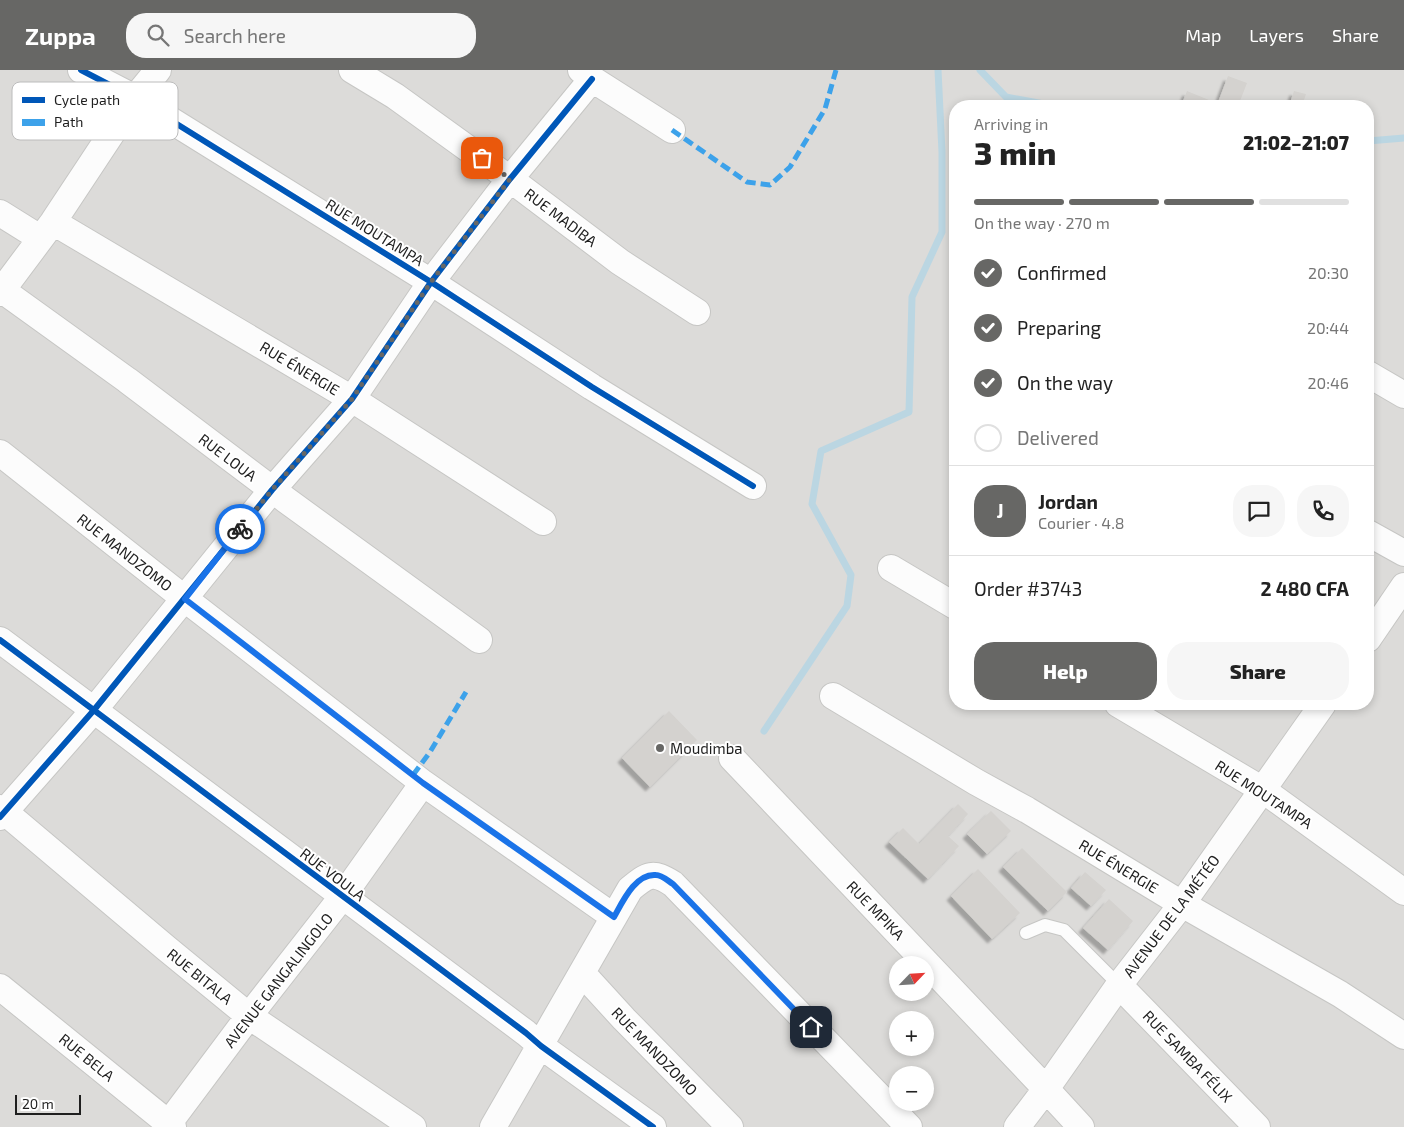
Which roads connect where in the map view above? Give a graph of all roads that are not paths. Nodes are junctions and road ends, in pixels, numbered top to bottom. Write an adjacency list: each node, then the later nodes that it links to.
1 (81, 70): 5 (street, RUE MOUTAMPA)
2 (158, 70): 6 (street)
3 (352, 70): 10 (street, RUE MADIBA)
4 (586, 74): 8 (street); 10 (street)
5 (104, 82)
6 (148, 82)
7 (178, 125): 13 (street, RUE MOUTAMPA)
8 (672, 130)
9 (107, 140): 12 (street)
10 (510, 179): 13 (street); 15 (street, RUE MADIBA)
11 (0, 213): 12 (street, RUE ÉNERGIE)
12 (47, 230): 14 (street); 18 (street, RUE ÉNERGIE)
13 (431, 282): 18 (street); 20 (street, RUE MOUTAMPA)
14 (1, 291): 21 (street, RUE LOUA)
15 (697, 312)
16 (1374, 378): 17 (street)
17 (1404, 395)
18 (352, 399): 21 (street); 22 (street, RUE ÉNERGIE)
19 (0, 453): 27 (street, RUE MANDZOMO)
20 (753, 486)
21 (272, 490): 27 (street); 31 (street, RUE LOUA)
22 (543, 522)
23 (1374, 536): 24 (street)
24 (1404, 554)
25 (891, 568): 28 (street)
26 (1404, 586): 29 (street)
27 (185, 599): 33 (street); 37 (street, RUE MANDZOMO)
28 (949, 602)
29 (1374, 630)
30 (0, 640): 33 (street, RUE VOULA)
31 (479, 640)
32 (833, 696): 42 (street, RUE ÉNERGIE)
33 (94, 710): 39 (street); 41 (street, RUE VOULA)
34 (1128, 710): 38 (street, RUE MOUTAMPA)
35 (1319, 710): 38 (street, AVENUE DE LA MÉTÉO)
36 (732, 758): 51 (street, RUE MPIKA)
37 (423, 783): 41 (street, AVENUE GANGALINGOLO); 43 (street, RUE MANDZOMO)
38 (1263, 790): 40 (street, RUE MOUTAMPA); 42 (street, AVENUE DE LA MÉTÉO)
39 (1, 812): 48 (street, RUE BITALA)
40 (1404, 892)
41 (342, 897): 48 (street, AVENUE GANGALINGOLO); 50 (street, RUE VOULA)
42 (1182, 904): 46 (street, AVENUE DE LA MÉTÉO); 49 (street, RUE ÉNERGIE)
43 (614, 917): 45 (street); 57 (street)
44 (1026, 933): 46 (lane)
45 (582, 973): 50 (street); 56 (street, RUE MANDZOMO)
46 (1119, 985): 51 (street, AVENUE DE LA MÉTÉO); 60 (street, RUE SAMBA FÉLIX)
47 (0, 987): 52 (street, RUE BELA)
48 (249, 1016): 52 (street, AVENUE GANGALINGOLO); 53 (street, RUE BITALA)
49 (1404, 1036)
50 (541, 1046): 54 (street); 55 (street, RUE VOULA)
51 (1046, 1089): 58 (street, AVENUE DE LA MÉTÉO); 59 (street, RUE MPIKA)
52 (169, 1126)
53 (413, 1127)
54 (493, 1127)
55 (653, 1127)
56 (730, 1127)
57 (909, 1127)
58 (1017, 1127)
59 (1081, 1127)
60 (1257, 1127)

